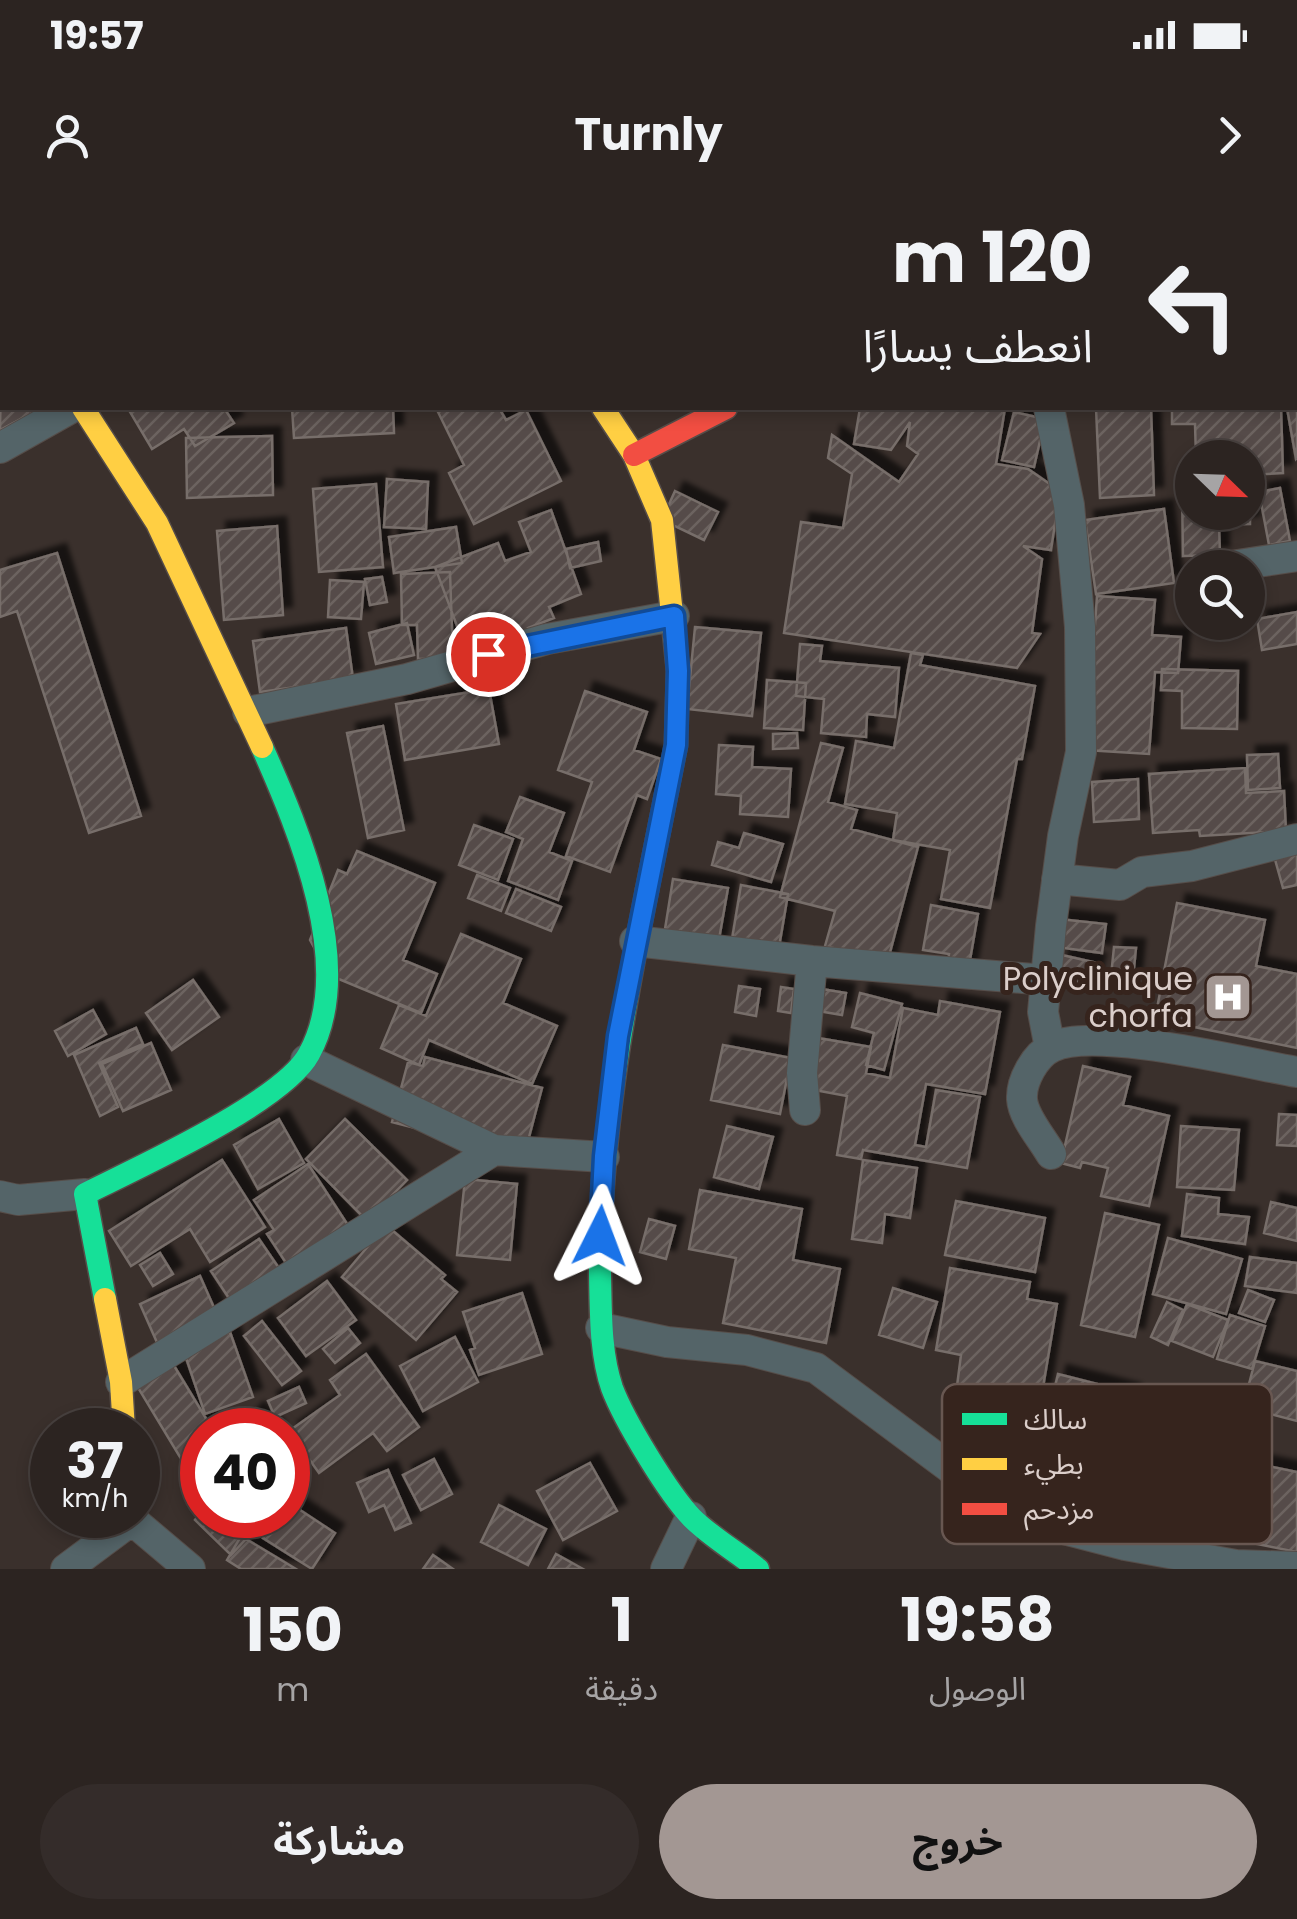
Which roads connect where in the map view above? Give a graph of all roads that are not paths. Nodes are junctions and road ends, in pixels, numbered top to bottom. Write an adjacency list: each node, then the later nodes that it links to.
1 (67, 410): 6 (street)
2 (84, 410): 11 (street)
3 (605, 410): 7 (street)
4 (722, 410): 7 (street)
5 (1049, 410): 13 (street)
6 (0, 448)
7 (634, 455): 10 (street)
8 (1297, 556): 9 (street)
9 (1265, 561)
10 (674, 616): 11 (street); 14 (street)
11 (248, 712): 18 (street)
12 (1297, 839): 13 (street)
13 (1057, 879): 16 (street)
14 (635, 941): 15 (street); 23 (street)
15 (812, 961): 16 (street); 20 (street)
16 (1046, 980): 17 (street)
17 (1050, 1048): 19 (street); 22 (street)
18 (306, 1060): 21 (street); 24 (street)
19 (1297, 1072)
20 (804, 1110)
21 (494, 1150): 23 (street); 27 (street)
22 (1050, 1154)
23 (604, 1156): 26 (street)
24 (84, 1194): 25 (street); 27 (street)
25 (0, 1196)
26 (601, 1328): 29 (street); 30 (street)
27 (122, 1382): 28 (street)
28 (123, 1408)
29 (942, 1462)
30 (691, 1518): 37 (street); 38 (street)
31 (106, 1538): 35 (street)
32 (154, 1538): 36 (street)
33 (1120, 1544): 34 (street)
34 (1297, 1567)
35 (66, 1569)
36 (190, 1569)
37 (666, 1569)
38 (758, 1569)

